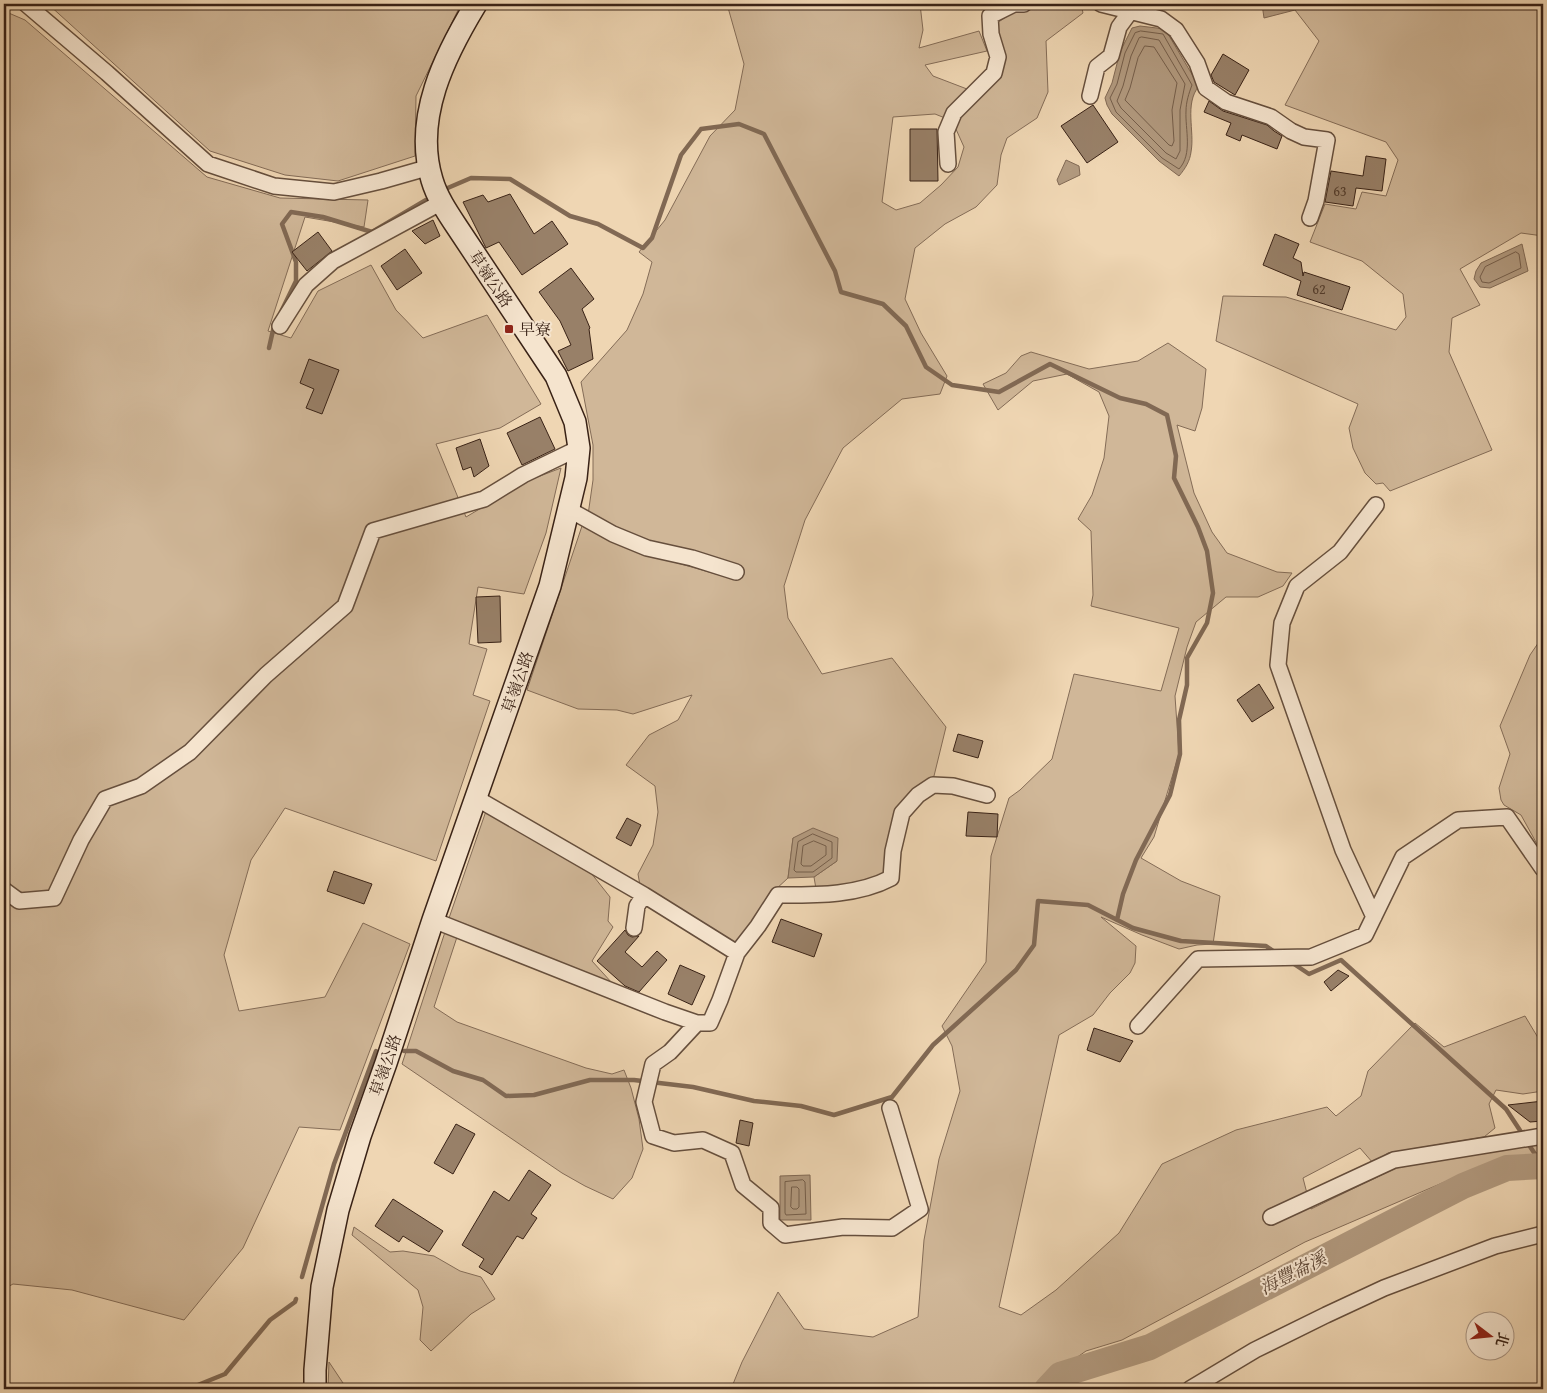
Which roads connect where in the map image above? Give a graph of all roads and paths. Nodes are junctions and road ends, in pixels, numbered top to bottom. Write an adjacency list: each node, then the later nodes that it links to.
1 (26, 4): 8 (street)
2 (476, 4): 8 (main road, 草嶺公路)
3 (1024, 4): 7 (street)
4 (1101, 4): 5 (street)
5 (1130, 12): 6 (street); 10 (street)
6 (1090, 96)
7 (948, 164)
8 (430, 167): 9 (main road, 草嶺公路)
9 (442, 202): 11 (street); 12 (main road, 草嶺公路)
10 (1310, 218)
11 (280, 326)
12 (579, 448): 14 (main road, 草嶺公路); 19 (street)
13 (1376, 505): 21 (street)
14 (568, 509): 15 (street); 17 (main road, 草嶺公路)
15 (736, 572)
16 (988, 795): 24 (street)
17 (476, 798): 20 (street); 22 (main road, 草嶺公路)
18 (1543, 869): 21 (street)
19 (4, 890)
20 (644, 895): 23 (street); 24 (street)
21 (1374, 917): 26 (street)
22 (432, 920): 25 (street); 31 (main road, 草嶺公路)
23 (634, 928)
24 (737, 953): 25 (street)
25 (697, 1023): 27 (street)
26 (1138, 1026)
27 (890, 1108)
28 (1540, 1136): 29 (street)
29 (1271, 1217)
30 (1543, 1234): 32 (street)
31 (315, 1389)
32 (1190, 1389)

